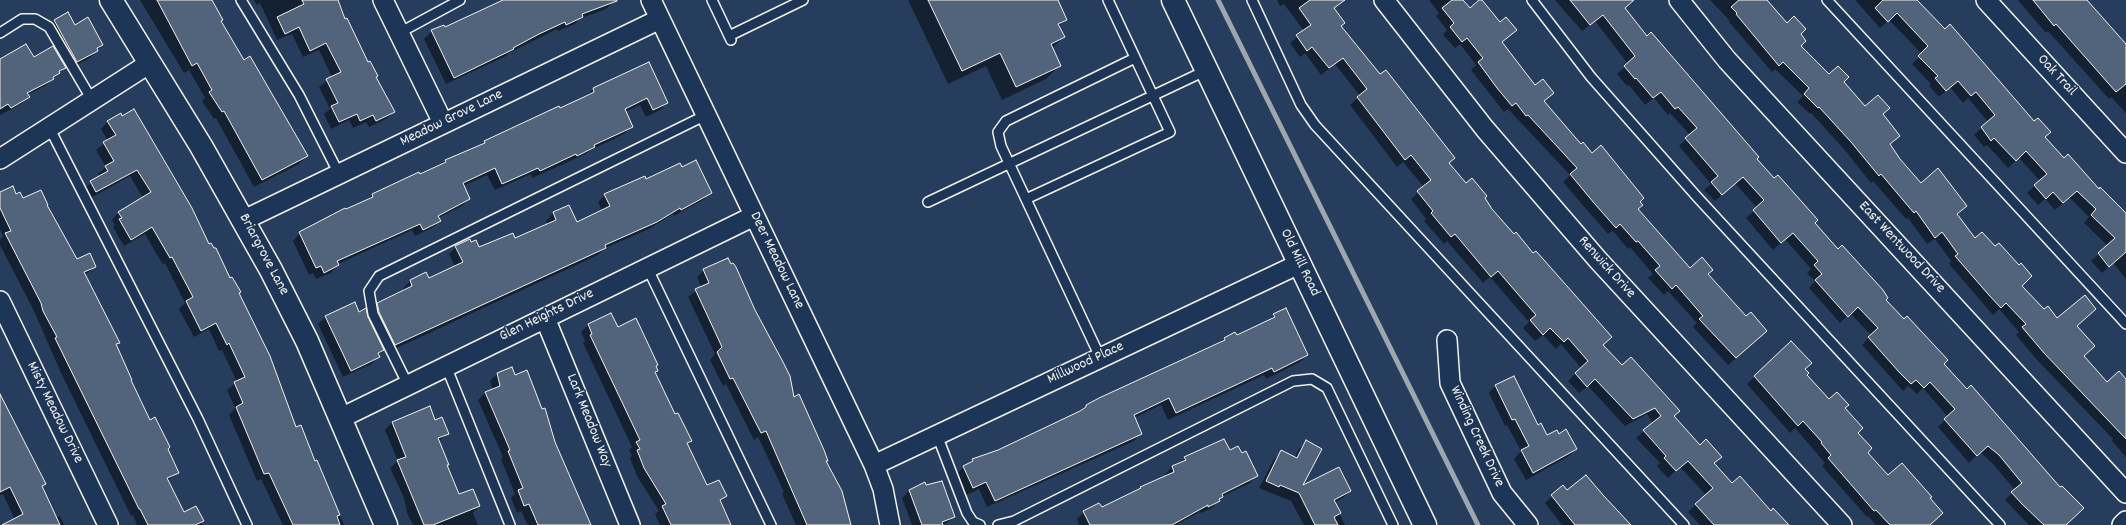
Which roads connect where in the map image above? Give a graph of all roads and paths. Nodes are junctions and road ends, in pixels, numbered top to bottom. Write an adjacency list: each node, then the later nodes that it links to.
1 (111, 0): 20 (street, Briargrove Lane)
2 (241, 0): 30 (lane)
3 (383, 0): 18 (street)
4 (460, 0): 18 (lane)
5 (651, 0): 16 (street, Deer Meadow Lane)
6 (712, 0): 7 (lane)
7 (803, 0)
8 (1108, 0): 19 (lane)
9 (1173, 0): 21 (street, Old Mill Road)
10 (1252, 0): 61 (lane)
11 (1384, 0): 62 (street, Renwick Drive)
12 (1532, 0): 63 (lane)
13 (1679, 0): 47 (street, East Wentwood Drive)
14 (1828, 0): 39 (lane)
15 (1986, 0): 27 (street, Oak Trail)
16 (660, 19): 24 (street, Deer Meadow Lane); 25 (street, Meadow Grove Lane)
17 (0, 33): 23 (lane)
18 (399, 33): 25 (street)
19 (1135, 58): 22 (lane); 29 (lane)
20 (150, 63): 23 (street); 34 (street, Briargrove Lane)
21 (1207, 70): 22 (lane); 35 (street, Old Mill Road)
22 (1153, 95): 29 (lane); 31 (lane)
23 (92, 100): 26 (street)
24 (706, 115): 33 (street, Deer Meadow Lane); 43 (lane)
25 (443, 123): 30 (street, Meadow Grove Lane)
26 (49, 127): 28 (street); 50 (lane)
27 (2126, 153)
28 (0, 159)
29 (1009, 163): 31 (lane); 32 (lane)
30 (339, 174): 34 (street, Meadow Grove Lane)
31 (1026, 199): 41 (lane)
32 (928, 202)
33 (754, 216): 36 (street, Glen Heights Drive); 46 (street, Deer Meadow Lane)
34 (244, 220): 44 (street, Briargrove Lane)
35 (1299, 264): 41 (street, Millwood Place); 59 (street, Old Mill Road)
36 (647, 268): 38 (street, Glen Heights Drive); 54 (lane)
37 (0, 300): 49 (street, Misty Meadow Drive)
38 (545, 318): 42 (street, Glen Heights Drive); 53 (street, Lark Meadow Way)
39 (2126, 324)
40 (1447, 340): 60 (street, Winding Creek Drive)
41 (1100, 357): 45 (street, Millwood Place)
42 (446, 366): 43 (street, Glen Heights Drive); 52 (lane)
43 (407, 384): 44 (street, Glen Heights Drive)
44 (340, 418): 51 (street, Briargrove Lane)
45 (937, 435): 46 (street, Millwood Place); 56 (lane)
46 (874, 465): 55 (street, Deer Meadow Lane)
47 (2126, 494)
48 (2126, 521): 64 (street)
49 (108, 525)
50 (247, 525)
51 (386, 525)
52 (510, 525)
53 (630, 525)
54 (771, 525)
55 (890, 525)
56 (980, 525)
57 (998, 525): 58 (lane)
58 (1393, 525)
59 (1425, 525)
60 (1528, 525)
61 (1684, 525)
62 (1842, 525)
63 (2000, 525)
64 (2122, 525)

